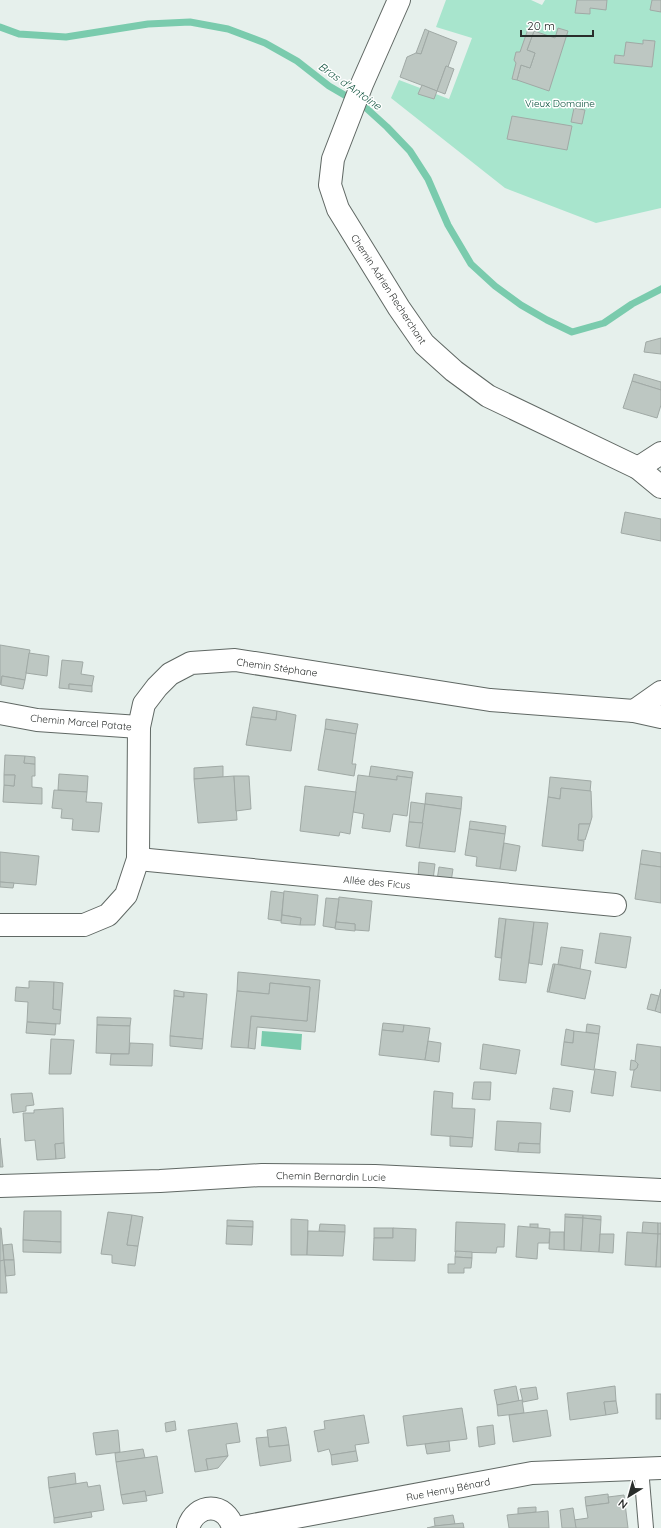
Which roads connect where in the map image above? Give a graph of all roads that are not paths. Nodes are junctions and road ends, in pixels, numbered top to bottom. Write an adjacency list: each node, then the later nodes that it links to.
1 (399, 0): 3 (street, Chemin Adrien Recherchant)
2 (661, 453): 3 (street)
3 (638, 468): 4 (street, Chemin Adrien Recherchant)
4 (661, 487)
5 (661, 692): 6 (street)
6 (634, 710): 8 (street, Chemin Stéphane); 9 (street, Chemin Stéphane)
7 (0, 713): 9 (street, Chemin Marcel Patate)
8 (661, 717)
9 (139, 727): 10 (street, Chemin Stéphane)
10 (138, 859): 11 (street, Allée des Ficus); 12 (street, Chemin Stéphane)
11 (615, 905)
12 (0, 925)
13 (0, 1186): 14 (street, Chemin Bernardin Lucie)
14 (661, 1190)
15 (651, 1468): 18 (street, Rue Henry Bénard); 19 (lane)
16 (188, 1528): 17 (street)
17 (233, 1528)
18 (237, 1528)
19 (646, 1528)

